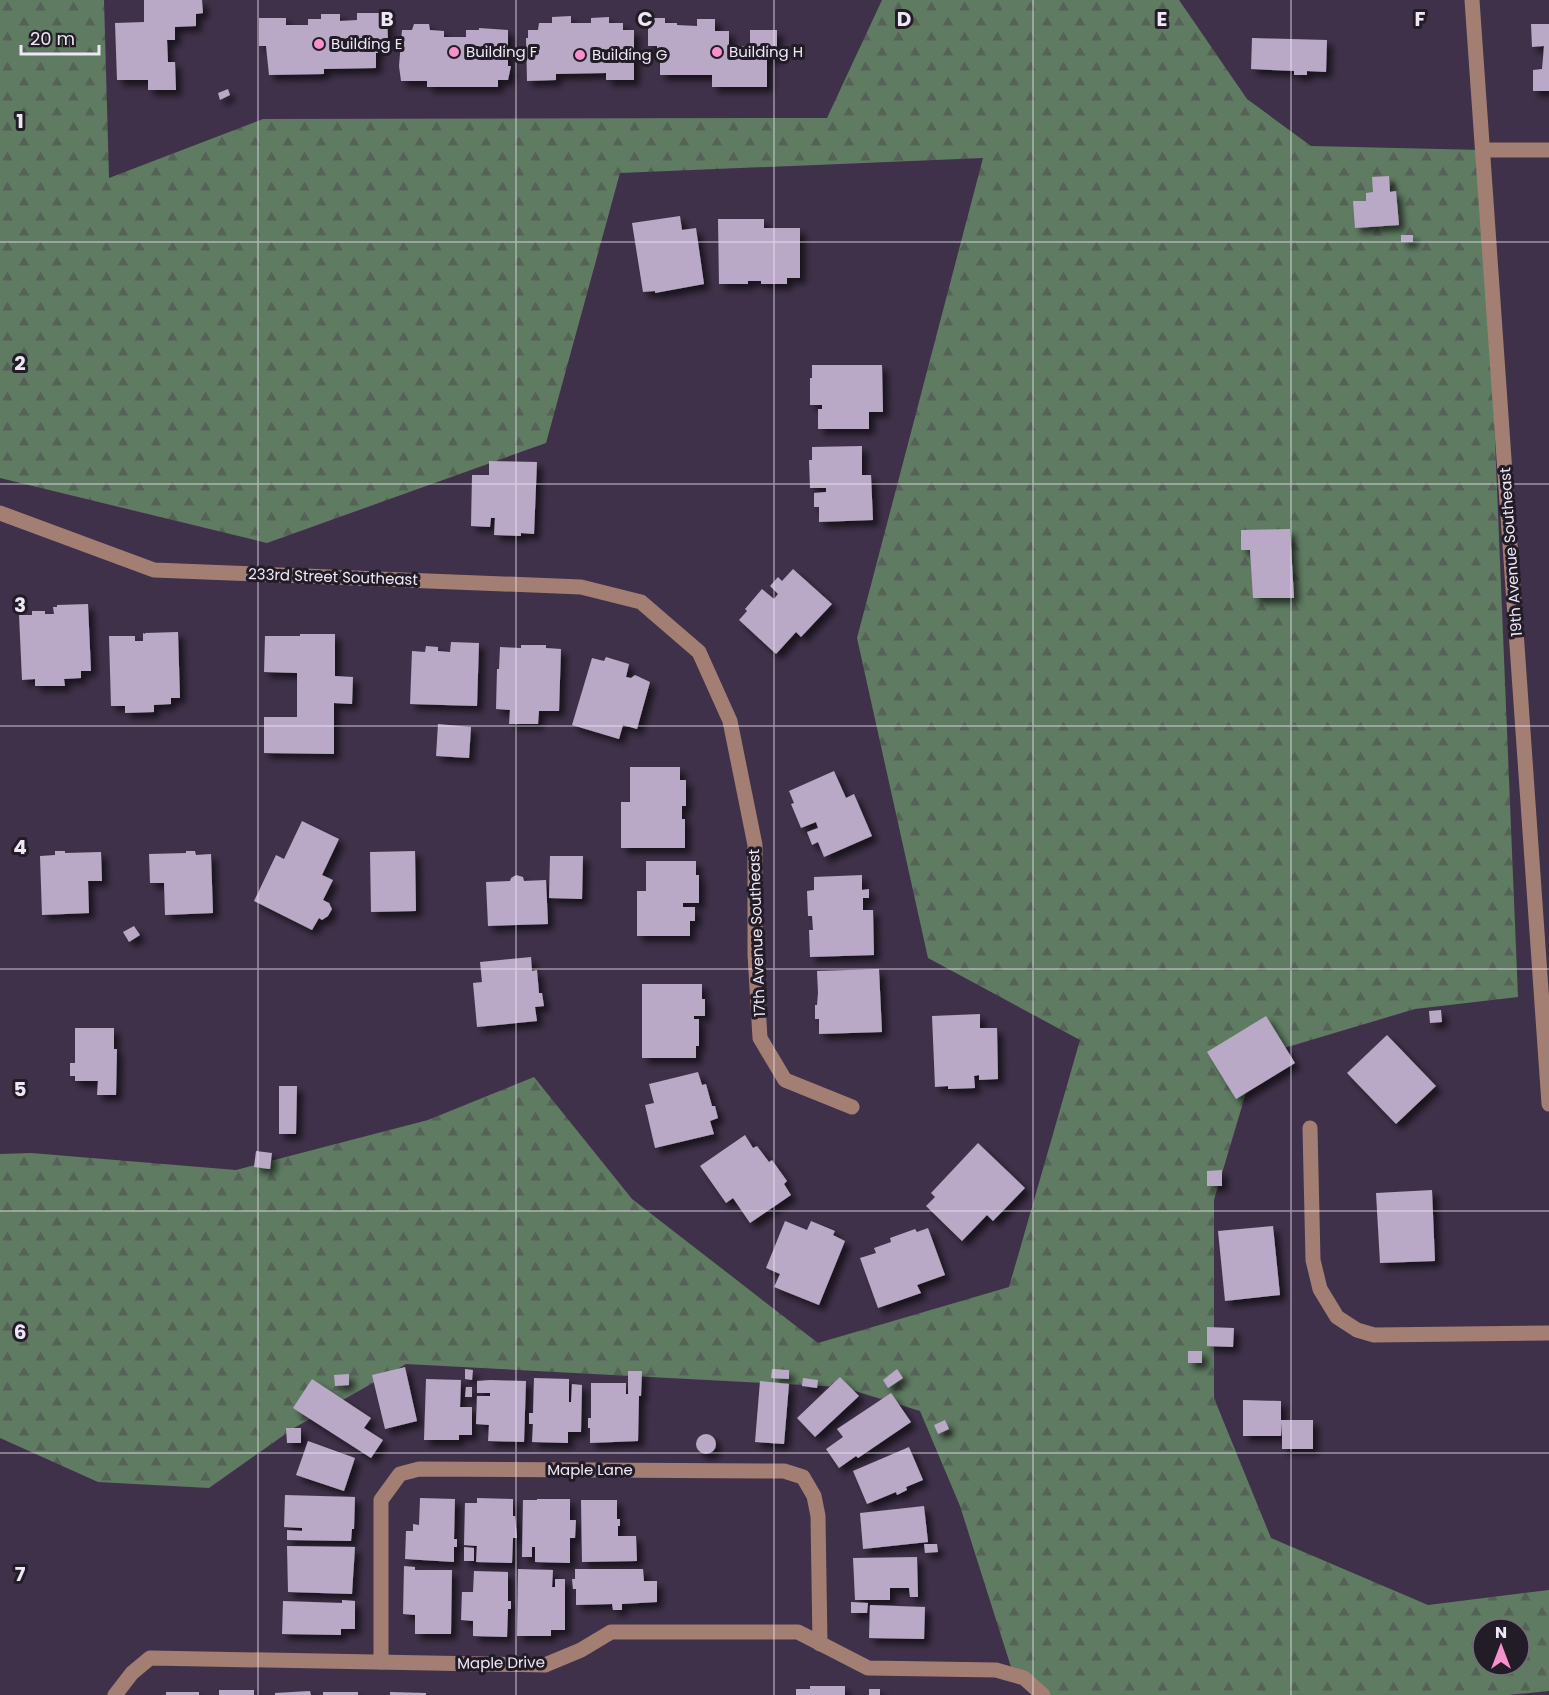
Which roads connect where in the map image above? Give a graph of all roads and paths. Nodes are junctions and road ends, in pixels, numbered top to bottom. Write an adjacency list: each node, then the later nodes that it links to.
1 (1472, 0): 2 (street, 19th Avenue Southeast)
2 (1483, 150): 3 (street); 6 (street, 19th Avenue Southeast)
3 (1549, 150)
4 (0, 513): 5 (street, 233rd Street Southeast)
5 (666, 625): 7 (street, 17th Avenue Southeast)
6 (1549, 1104)
7 (852, 1107)
8 (1310, 1128): 9 (street)
9 (1549, 1333)
10 (820, 1644): 11 (street, Maple Drive); 11 (street, Maple Lane); 13 (street, Maple Drive)
11 (381, 1662): 12 (street, Maple Drive)
12 (115, 1695)
13 (1043, 1695)

